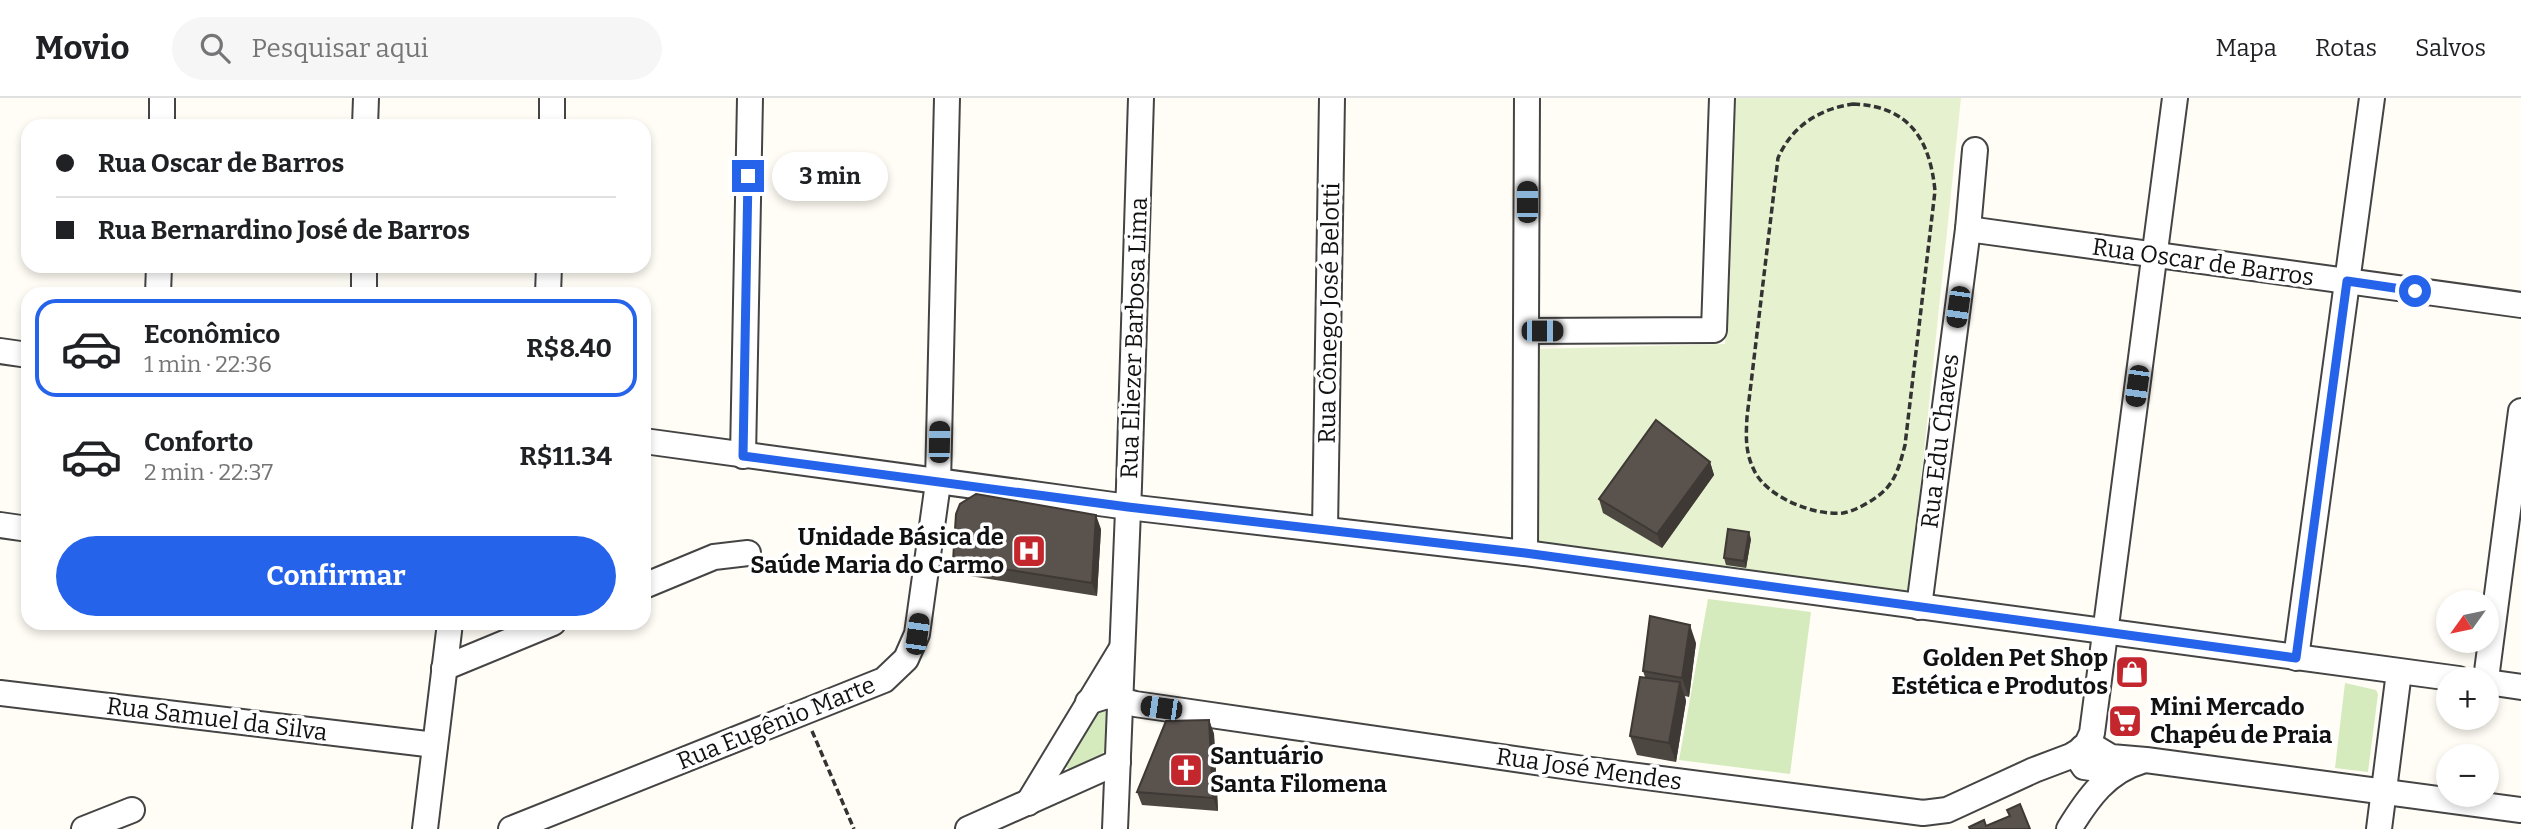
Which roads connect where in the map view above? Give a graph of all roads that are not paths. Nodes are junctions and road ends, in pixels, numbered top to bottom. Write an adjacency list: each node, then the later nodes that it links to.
1 (162, 98): 12 (street)
2 (366, 98): 13 (street)
3 (552, 98): 14 (street)
4 (750, 98): 25 (street)
5 (947, 98): 26 (street, Rua Eugênio Marte)
6 (1141, 98): 27 (street, Rua Eliezer Barbosa Lima)
7 (1332, 98): 30 (street, Rua Cônego José Belotti)
8 (1527, 98): 20 (street)
9 (1722, 98): 20 (street)
10 (2175, 98): 17 (street)
11 (2372, 98): 18 (street)
12 (162, 119)
13 (365, 119)
14 (552, 119)
15 (1975, 150): 16 (street, Rua Edu Chaves)
16 (1968, 229): 17 (street, Rua Oscar de Barros); 34 (street, Rua Edu Chaves)
17 (2154, 255): 18 (street, Rua Oscar de Barros); 37 (street)
18 (2347, 281): 19 (street, Rua Oscar de Barros); 39 (street)
19 (2521, 305)
20 (1526, 331): 32 (street)
21 (0, 351): 22 (street)
22 (21, 354)
23 (2521, 411): 40 (street)
24 (651, 443): 25 (street)
25 (743, 456): 26 (street)
26 (938, 483): 27 (street); 61 (street, Rua Eugênio Marte)
27 (1128, 507): 30 (street); 38 (street, Rua Eliezer Barbosa Lima)
28 (0, 525): 29 (street)
29 (21, 528)
30 (1325, 529): 32 (street)
31 (748, 553): 33 (street)
32 (1525, 553): 34 (street)
33 (651, 583)
34 (1919, 607): 37 (street)
35 (449, 630): 41 (street)
36 (536, 630): 41 (street)
37 (2105, 632): 39 (street); 50 (street)
38 (1123, 646): 47 (street, Rua Eliezer Barbosa Lima); 48 (street)
39 (2296, 658): 42 (street)
40 (2488, 667)
41 (444, 668): 49 (street)
42 (2399, 672): 43 (street); 53 (street)
43 (2436, 676)
44 (2499, 683): 45 (street)
45 (2521, 687)
46 (0, 693): 49 (street, Rua Samuel da Silva)
47 (1121, 700): 48 (street, Rua José Mendes); 50 (street, Rua José Mendes); 52 (street, Rua Eliezer Barbosa Lima)
48 (1088, 702): 55 (street)
49 (435, 745): 60 (street)
50 (2084, 752): 51 (street); 58 (street)
51 (2146, 760): 53 (street); 58 (street)
52 (1118, 762): 54 (street, Rua Eliezer Barbosa Lima); 55 (street)
53 (2385, 792): 57 (street); 64 (street)
54 (1116, 793): 55 (street); 63 (street, Rua Eliezer Barbosa Lima)
55 (1028, 803): 62 (street)
56 (132, 810): 59 (street)
57 (2521, 810)
58 (2073, 823)
59 (84, 829)
60 (425, 829)
61 (511, 829)
62 (968, 829)
63 (1115, 829)
64 (2379, 829)

